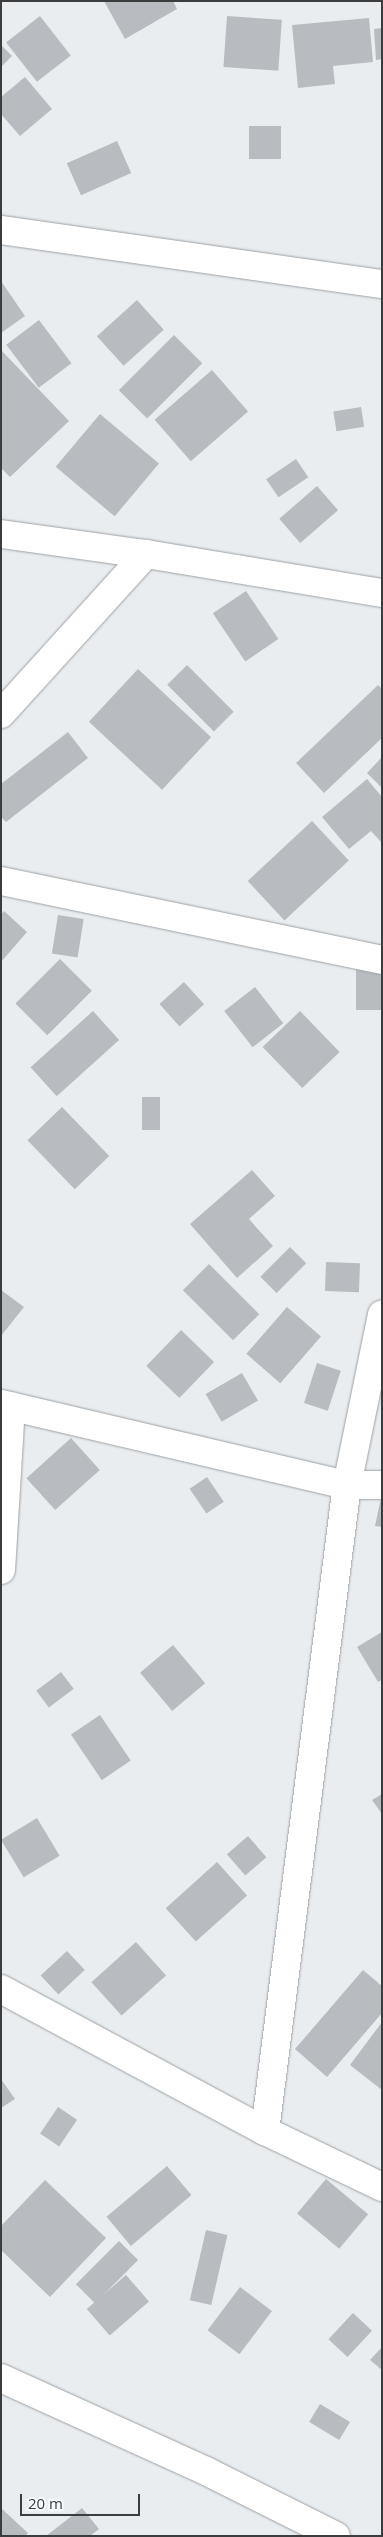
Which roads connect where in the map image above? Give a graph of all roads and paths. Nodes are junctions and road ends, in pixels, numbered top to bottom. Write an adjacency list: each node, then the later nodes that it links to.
1 (1, 230): 2 (street)
2 (382, 284)
3 (1, 534): 4 (street)
4 (146, 554): 5 (street); 6 (street)
5 (382, 593)
6 (1, 714)
7 (1, 881): 8 (street)
8 (382, 960)
9 (382, 1315): 11 (street)
10 (6, 1405): 11 (street); 13 (street)
11 (347, 1485): 12 (street); 15 (street)
12 (382, 1485)
13 (1, 1570)
14 (1, 1989): 15 (street)
15 (265, 2132): 16 (street)
16 (382, 2187)
17 (1, 2378): 18 (street)
18 (336, 2536)

